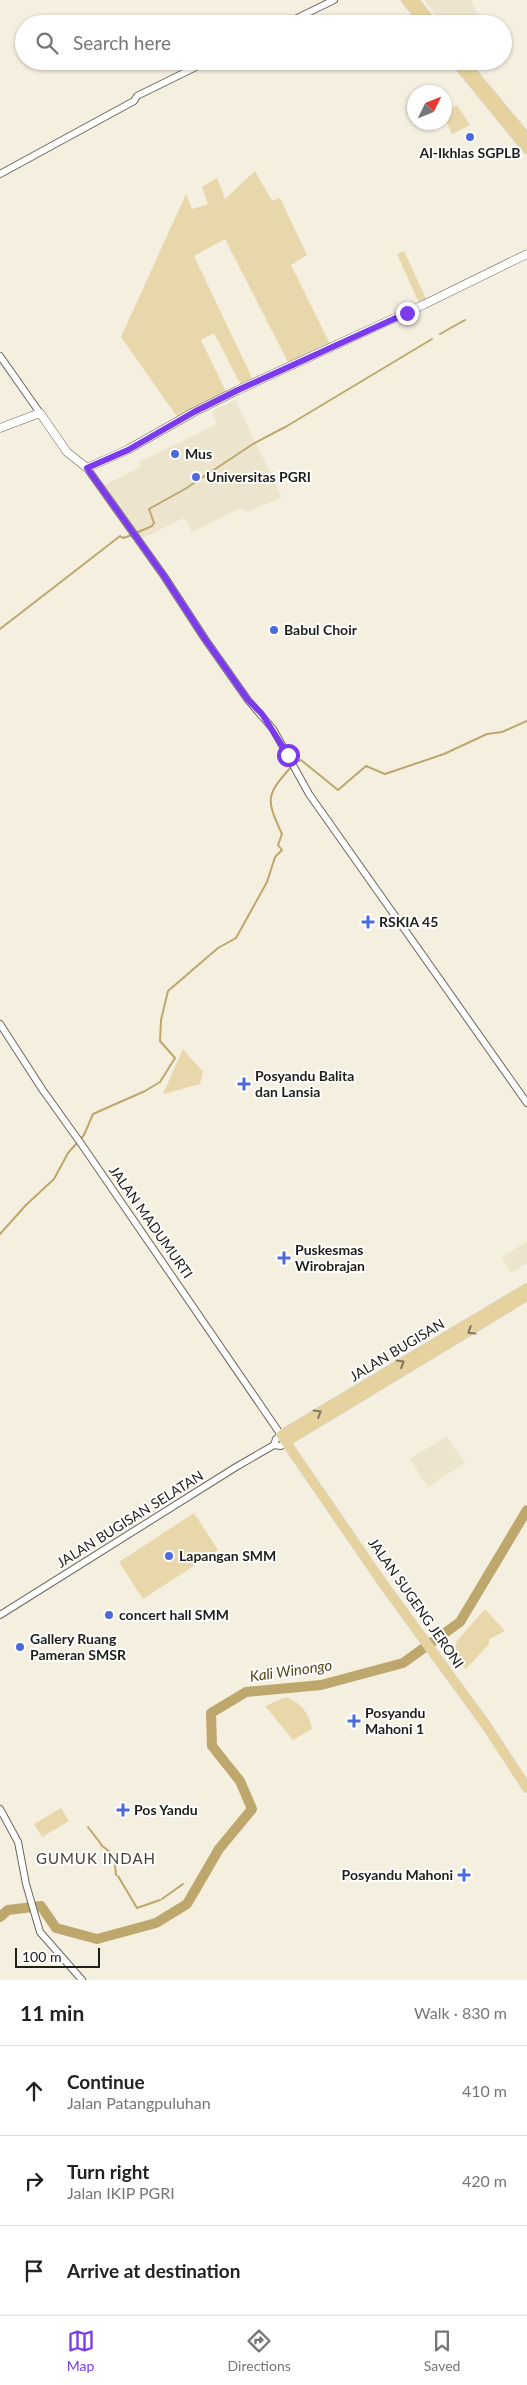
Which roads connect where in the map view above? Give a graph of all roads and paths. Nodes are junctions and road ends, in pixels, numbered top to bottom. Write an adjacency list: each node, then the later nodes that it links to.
1 (334, 0): 4 (street)
2 (406, 0): 5 (main road)
3 (414, 0): 6 (main road)
4 (303, 15)
5 (418, 15)
6 (426, 15)
7 (190, 70): 12 (street)
8 (462, 70): 11 (main road)
9 (471, 70): 10 (main road)
10 (527, 138)
11 (527, 149)
12 (0, 174)
13 (527, 254): 17 (main road)
14 (0, 356): 15 (street)
15 (40, 413): 16 (main road); 17 (main road)
16 (0, 428)
17 (87, 468): 19 (street)
18 (0, 1024): 23 (street, JALAN MADUMURTI)
19 (527, 1104)
20 (527, 1288): 22 (main road, JALAN BUGISAN)
21 (527, 1296): 22 (main road, JALAN BUGISAN, one-way to 22)
22 (441, 1345): 23 (main road, JALAN BUGISAN)
23 (284, 1438): 24 (street, JALAN BUGISAN SELATAN); 25 (main road, JALAN SUGENG JERONI)
24 (0, 1615)
25 (527, 1788)
26 (0, 1809): 27 (street)
27 (82, 1980)

